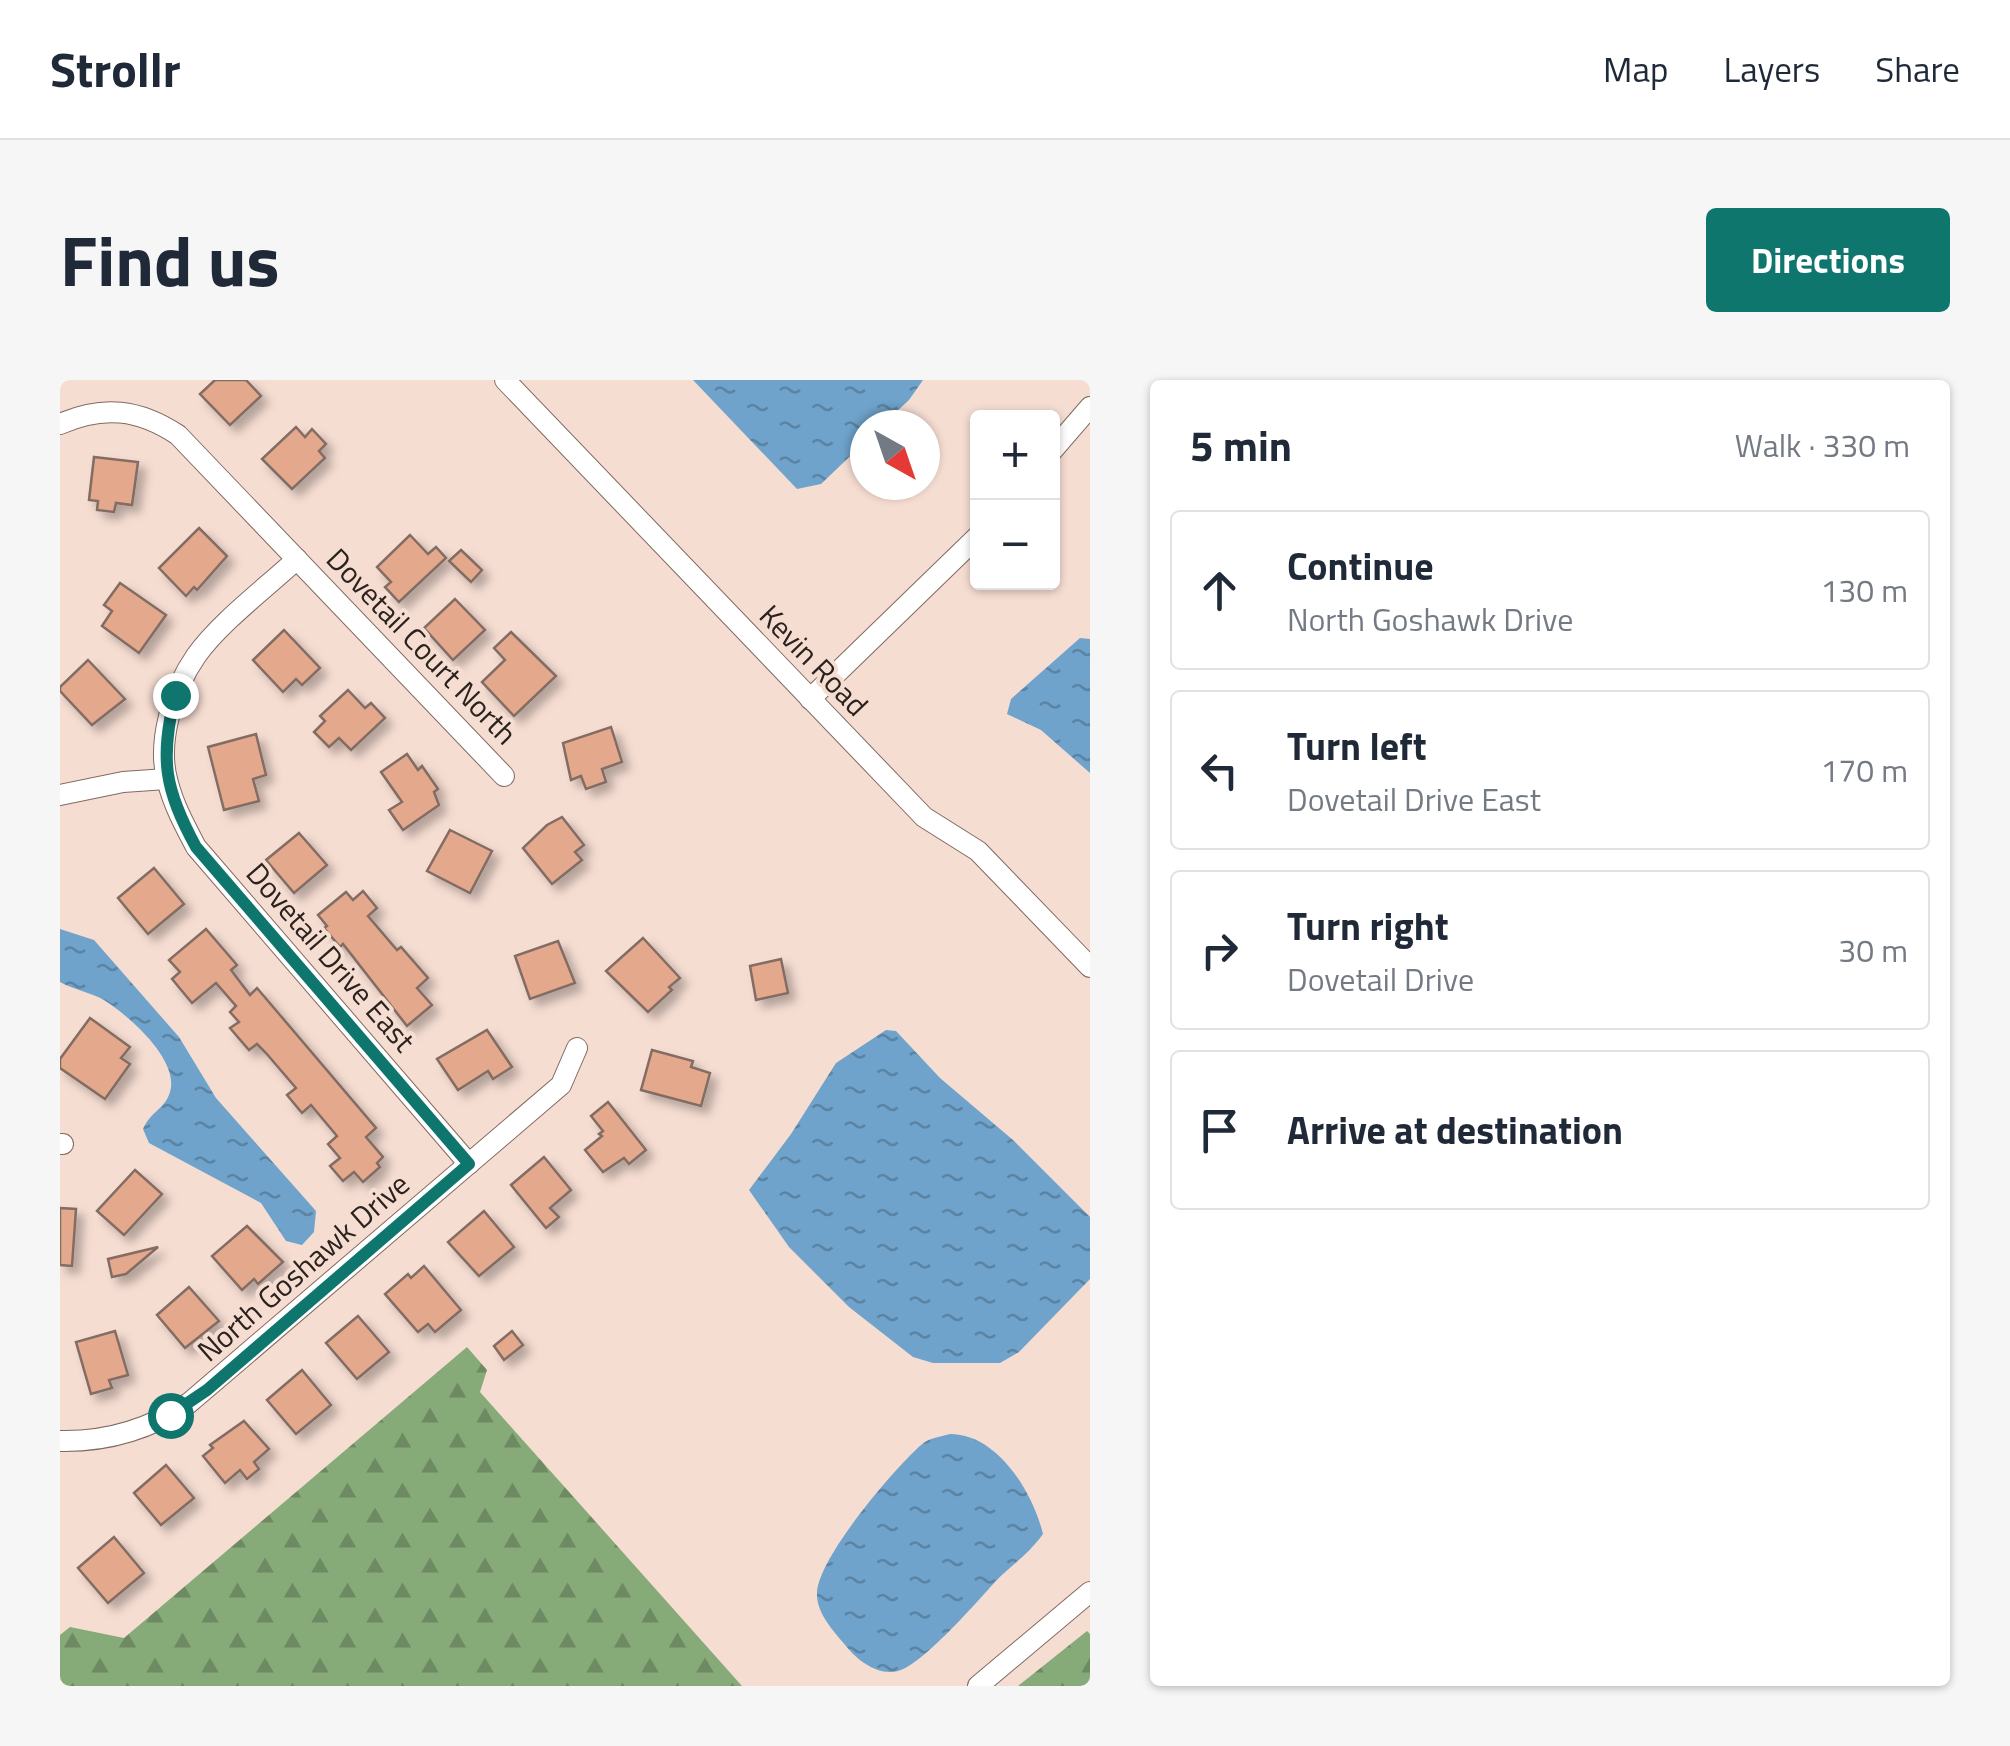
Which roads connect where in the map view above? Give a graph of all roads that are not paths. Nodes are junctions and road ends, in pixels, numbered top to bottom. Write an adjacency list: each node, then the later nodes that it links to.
1 (505, 380): 7 (street, Kevin Road)
2 (1090, 407): 4 (street)
3 (60, 424): 6 (street, Dovetail Court North)
4 (1060, 441)
5 (970, 544): 7 (street)
6 (297, 558): 8 (street, Dovetail Court North); 9 (street)
7 (810, 699): 11 (street, Kevin Road)
8 (504, 776)
9 (166, 779): 10 (street); 13 (street, Dovetail Drive East)
10 (60, 795)
11 (1090, 967)
12 (577, 1048): 13 (street, North Goshawk Drive)
13 (469, 1164): 14 (street, North Goshawk Drive)
14 (60, 1441)
15 (1090, 1592): 16 (street)
16 (978, 1686)

